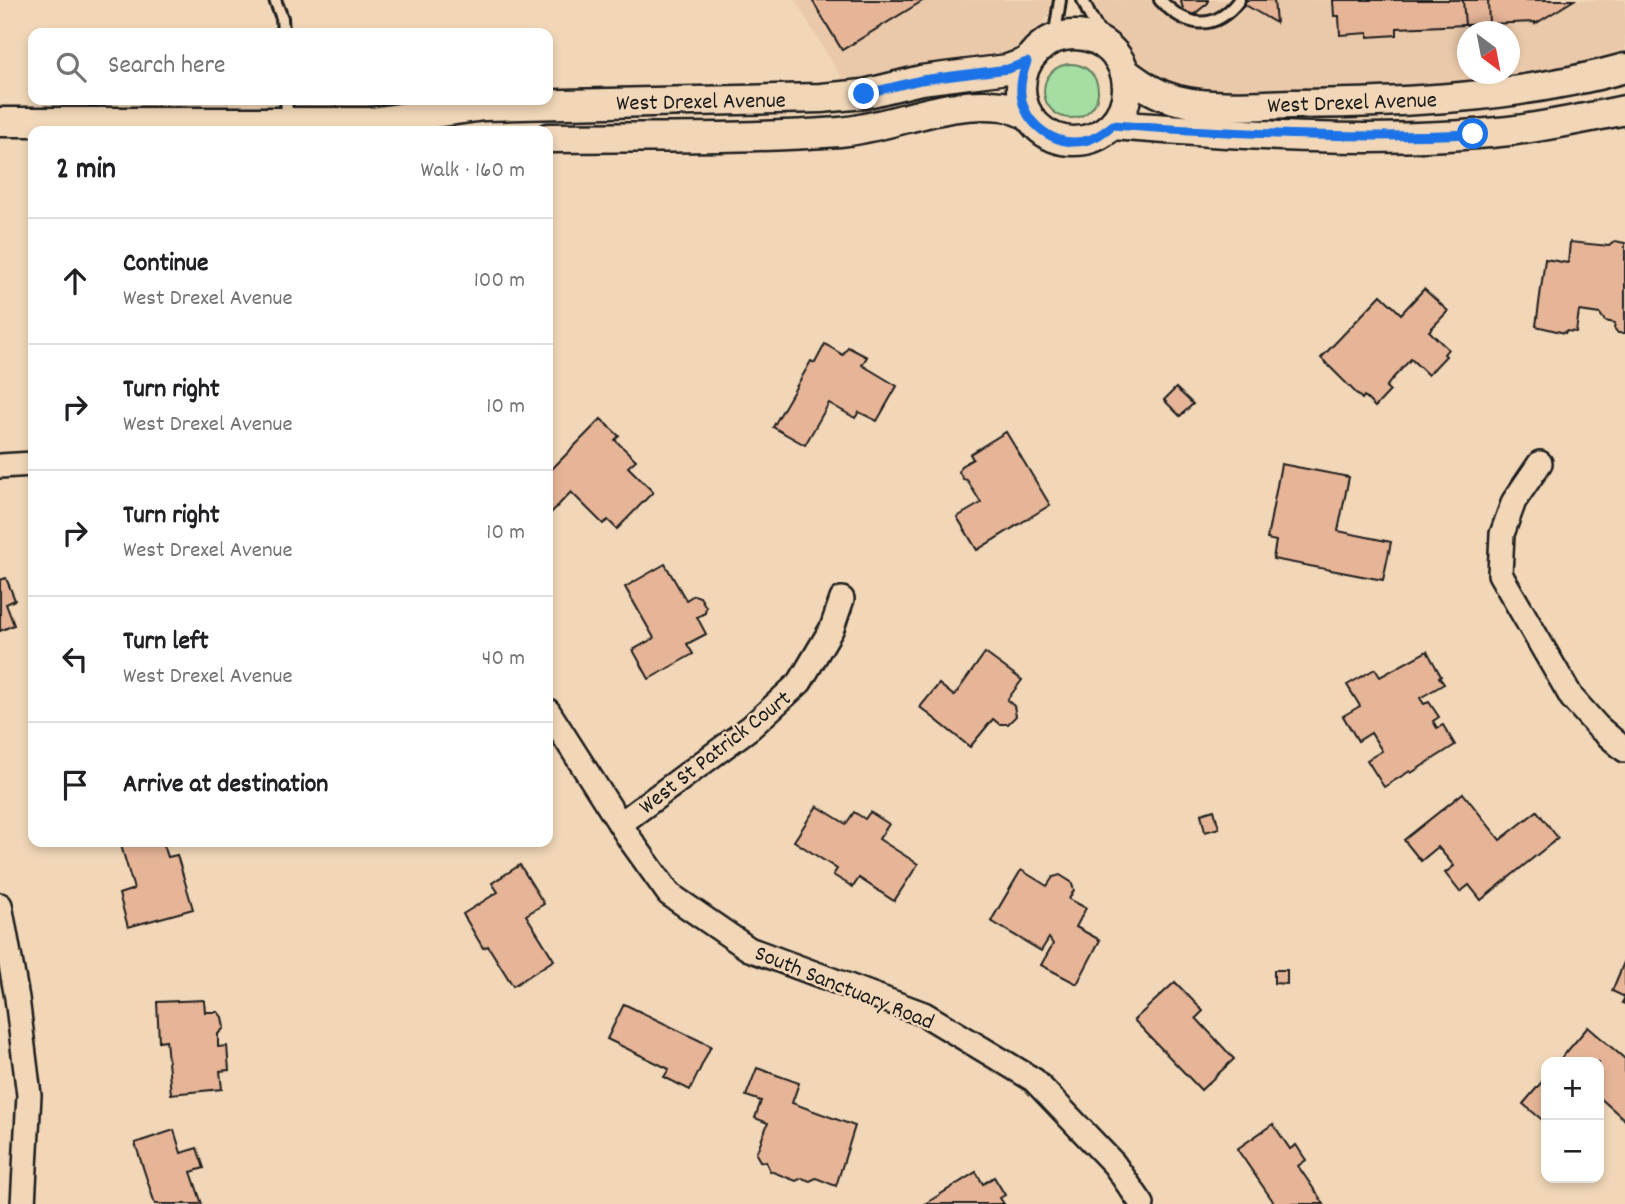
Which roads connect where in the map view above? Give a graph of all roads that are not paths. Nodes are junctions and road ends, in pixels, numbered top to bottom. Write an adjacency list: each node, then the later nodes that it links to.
1 (275, 0): 6 (lane)
2 (1060, 0): 8 (lane)
3 (1083, 0): 7 (lane)
4 (1160, 0): 5 (lane)
5 (1239, 0)
6 (283, 28)
7 (1107, 46): 8 (street, West Drexel Avenue); 10 (street, West Drexel Avenue)
8 (1037, 52): 11 (street, West Drexel Avenue); 15 (street)
9 (1625, 68): 10 (street, West Drexel Avenue)
10 (1126, 73): 18 (street)
11 (553, 104)
12 (523, 105): 17 (street, West Drexel Avenue)
13 (1625, 110): 18 (street, West Drexel Avenue)
14 (287, 111): 16 (street, West Drexel Avenue); 17 (street, West Drexel Avenue)
15 (1027, 114): 18 (street, West Drexel Avenue); 20 (street, West Drexel Avenue)
16 (0, 122)
17 (371, 122): 19 (street, West Drexel Avenue)
18 (1113, 125)
19 (403, 126)
20 (553, 138)
21 (1540, 463): 26 (street)
22 (28, 464): 23 (street)
23 (0, 466)
24 (842, 599): 27 (street, West St Patrick Court)
25 (553, 719): 27 (street, South Sanctuary Road)
26 (1625, 750)
27 (620, 824): 30 (street, South Sanctuary Road)
28 (0, 905): 29 (street)
29 (23, 1204)
30 (1142, 1204)

